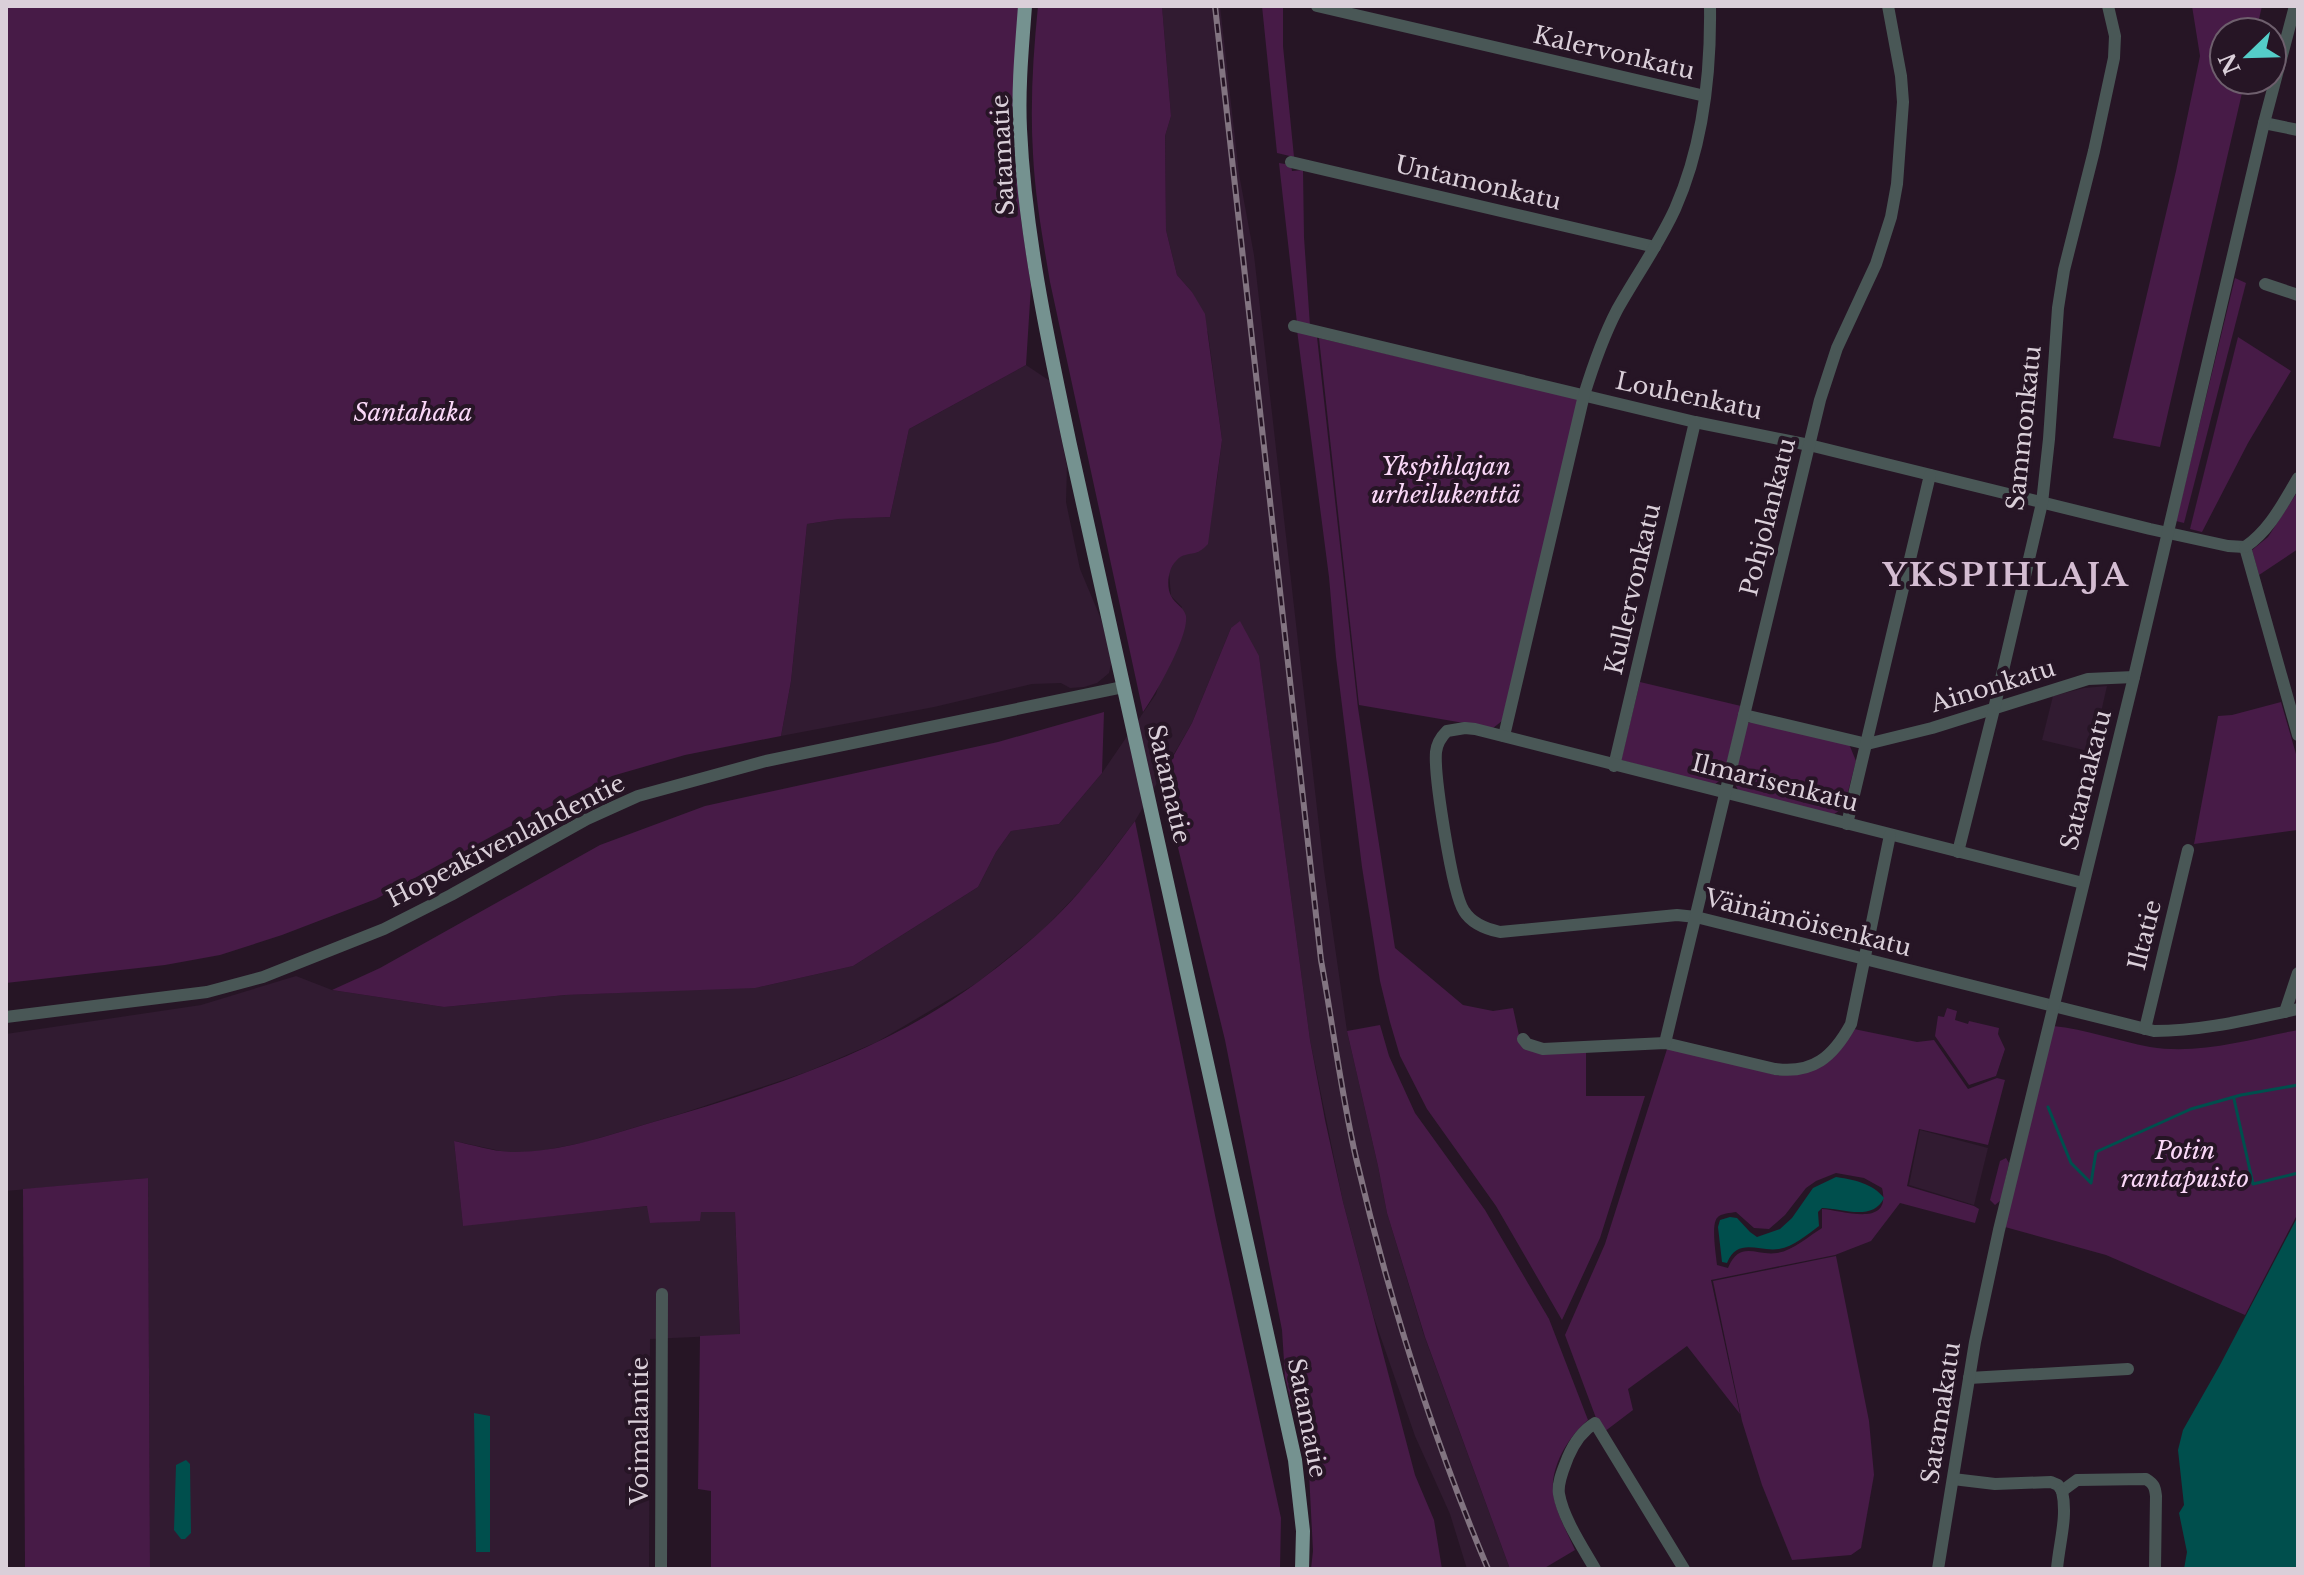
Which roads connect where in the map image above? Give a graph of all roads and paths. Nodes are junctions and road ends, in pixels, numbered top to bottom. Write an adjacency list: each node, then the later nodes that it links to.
1 (1025, 6): 24 (main road, Satamatie)
2 (1710, 6): 7 (street)
3 (1888, 6): 17 (street, Pohjolankatu)
4 (2108, 6): 20 (street, Sammonkatu)
5 (2295, 6): 8 (street, Satamakatu)
6 (1325, 7): 7 (street, Kalervonkatu)
7 (1705, 96): 11 (street)
8 (2264, 123): 9 (street); 21 (street, Satamakatu)
9 (2298, 130)
10 (1291, 162): 11 (street, Untamonkatu)
11 (1655, 247): 15 (street)
12 (2265, 284): 13 (street)
13 (2298, 295)
14 (1294, 326): 15 (street, Louhenkatu)
15 (1584, 395): 16 (street, Louhenkatu); 29 (street)
16 (1695, 422): 17 (street, Louhenkatu); 31 (street, Kullervonkatu)
17 (1809, 445): 18 (street, Louhenkatu); 26 (street, Pohjolankatu)
18 (1930, 475): 20 (street, Louhenkatu); 30 (street)
19 (2298, 478): 22 (street)
20 (2042, 503): 21 (street, Louhenkatu); 25 (street, Sammonkatu)
21 (2167, 532): 22 (street, Louhenkatu); 23 (street, Satamakatu)
22 (2245, 547): 28 (street)
23 (2134, 677): 25 (street, Ainonkatu); 37 (street, Satamakatu)
24 (1123, 687): 43 (street, Hopeakivenlahdentie); 53 (main road, Satamatie)
25 (1994, 709): 30 (street, Ainonkatu); 36 (street, Sammonkatu)
26 (1744, 715): 30 (street); 32 (street, Pohjolankatu)
27 (1455, 728): 29 (street, Ilmarisenkatu); 38 (street, Väinämöisenkatu)
28 (2298, 735)
29 (1504, 736): 31 (street, Ilmarisenkatu)
30 (1867, 744): 33 (street)
31 (1614, 766): 32 (street, Ilmarisenkatu)
32 (1725, 793): 33 (street, Ilmarisenkatu); 38 (street, Pohjolankatu)
33 (1847, 824): 34 (street, Ilmarisenkatu)
34 (1890, 835): 36 (street, Ilmarisenkatu); 39 (street)
35 (2188, 850): 44 (street, Iltatie)
36 (1958, 852): 37 (street, Ilmarisenkatu)
37 (2083, 883): 41 (street, Satamakatu)
38 (1696, 917): 39 (street, Väinämöisenkatu); 46 (street, Pohjolankatu)
39 (1864, 960): 41 (street, Väinämöisenkatu); 46 (street)
40 (2298, 973): 42 (street)
41 (2052, 1007): 44 (street, Väinämöisenkatu); 49 (street, Satamakatu)
42 (2292, 1011): 44 (street, Väinämöisenkatu)
43 (6, 1017)
44 (2145, 1029)
45 (1523, 1039): 46 (street)
46 (1665, 1043)
47 (662, 1294): 52 (street, Voimalantie)
48 (2128, 1369): 49 (street)
49 (1969, 1378): 50 (street, Satamakatu)
50 (1953, 1479): 51 (street); 56 (street, Satamakatu)
51 (2062, 1491): 57 (street); 58 (street)
52 (661, 1569)
53 (1302, 1569)
54 (1595, 1569): 55 (street)
55 (1684, 1569)
56 (1938, 1569)
57 (2057, 1569)
58 (2155, 1569)

